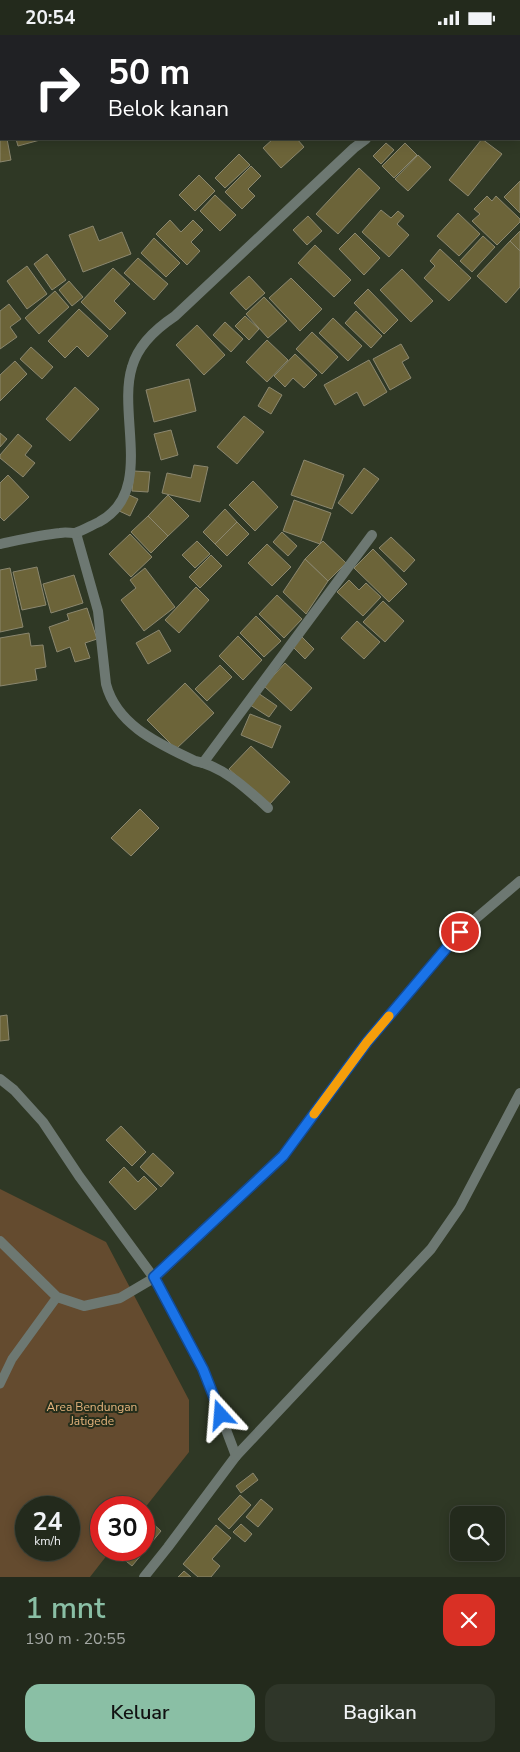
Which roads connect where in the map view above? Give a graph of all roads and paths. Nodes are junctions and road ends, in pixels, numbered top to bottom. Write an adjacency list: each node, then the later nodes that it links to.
1 (365, 140): 2 (street)
2 (76, 533): 4 (street); 5 (street)
3 (372, 535): 5 (street)
4 (0, 545)
5 (203, 763): 6 (street)
6 (268, 808)
7 (520, 881): 11 (street)
8 (0, 1079): 11 (street)
9 (520, 1093): 14 (street)
10 (0, 1241): 12 (street)
11 (154, 1277): 12 (street); 14 (street)
12 (57, 1297): 13 (lane)
13 (0, 1384)
14 (236, 1456): 15 (street)
15 (144, 1577)

